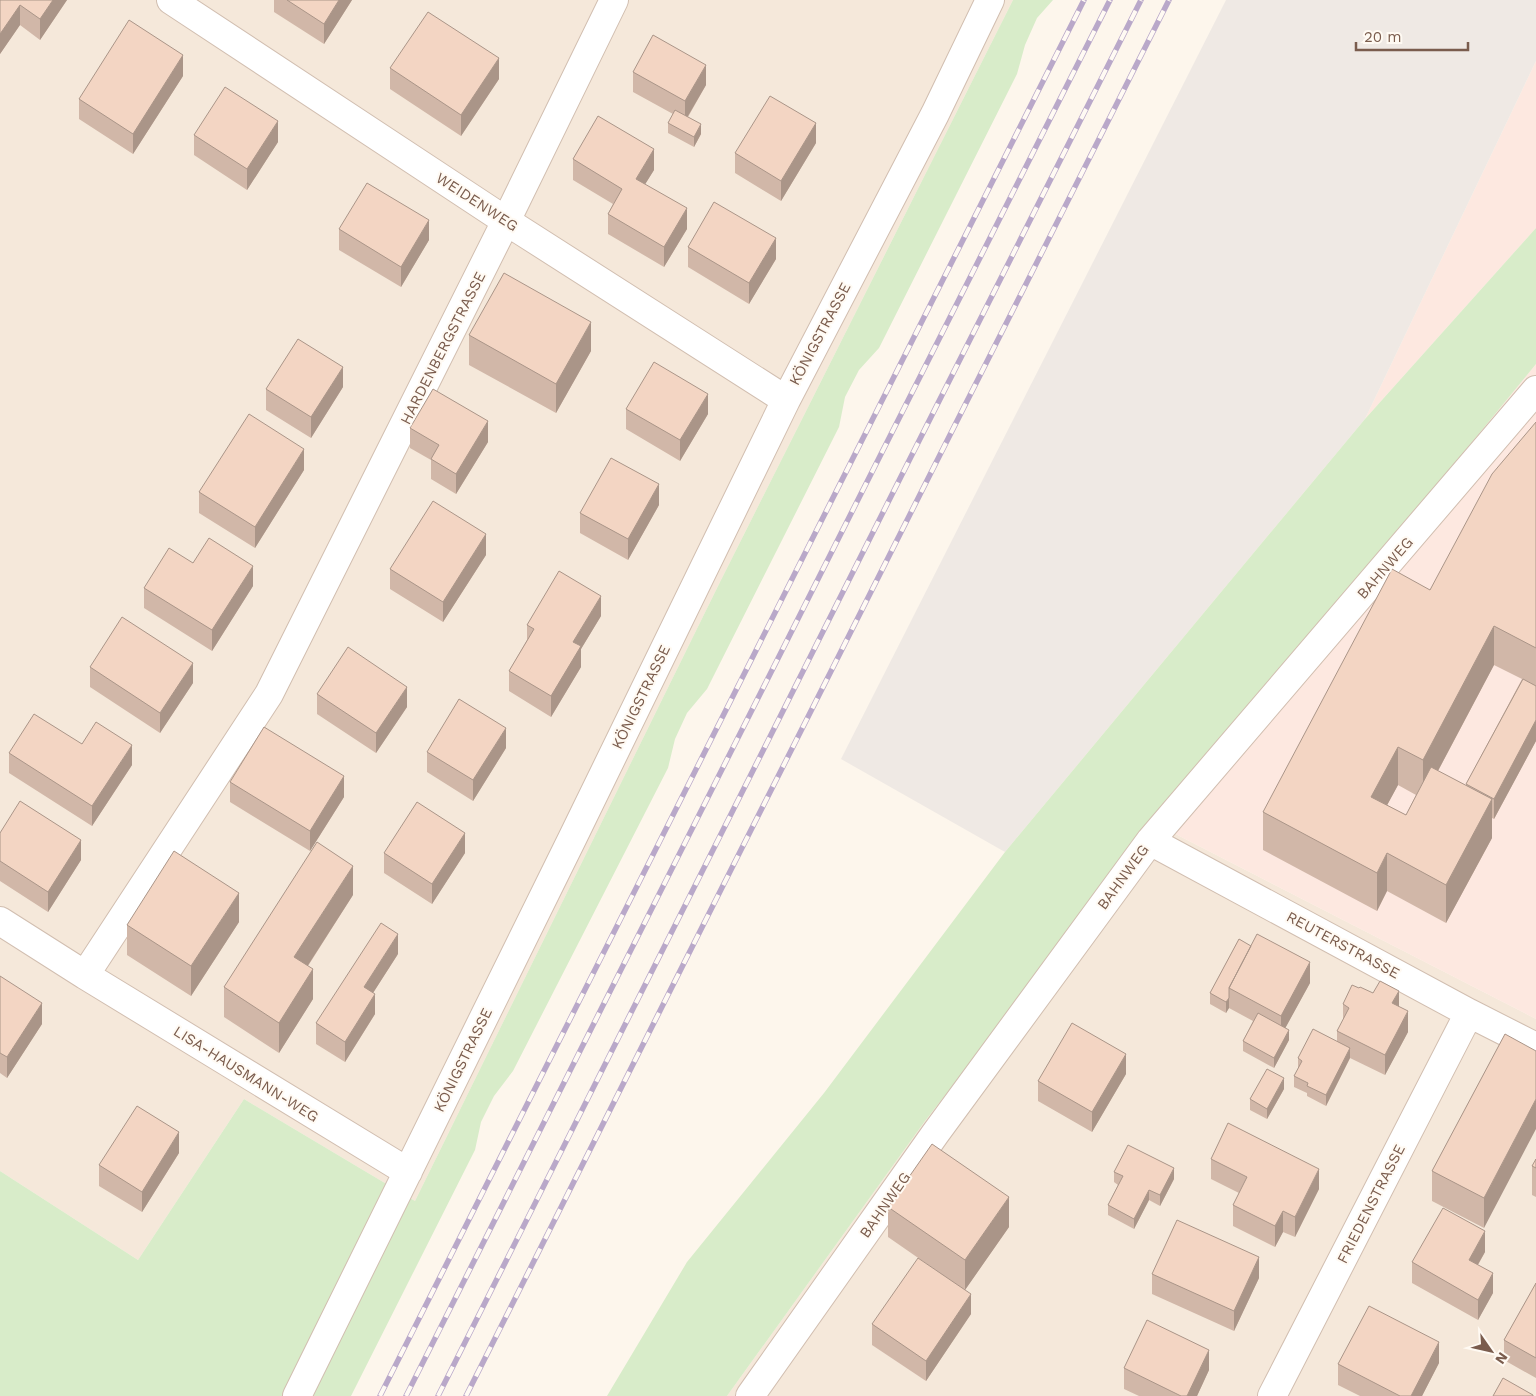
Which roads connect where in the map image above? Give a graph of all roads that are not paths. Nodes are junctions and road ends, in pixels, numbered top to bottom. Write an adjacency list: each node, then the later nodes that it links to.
1 (171, 0): 4 (street, WEIDENWEG)
2 (614, 0): 4 (street, HARDENBERGSTRASSE)
3 (990, 0): 6 (street, KÖNIGSTRASSE)
4 (506, 221): 6 (street, WEIDENWEG); 9 (street, HARDENBERGSTRASSE)
5 (1536, 390): 7 (street, BAHNWEG)
6 (786, 400): 12 (street, KÖNIGSTRASSE)
7 (1150, 841): 10 (street, REUTERSTRASSE); 15 (street, BAHNWEG)
8 (0, 921): 9 (street, LISA-HAUSMANN-WEG)
9 (85, 975): 12 (street, LISA-HAUSMANN-WEG)
10 (1469, 1013): 11 (street, REUTERSTRASSE); 13 (street, FRIEDENSTRASSE)
11 (1536, 1047)
12 (408, 1172): 14 (street, KÖNIGSTRASSE)
13 (1275, 1395)
14 (297, 1396)
15 (750, 1396)

